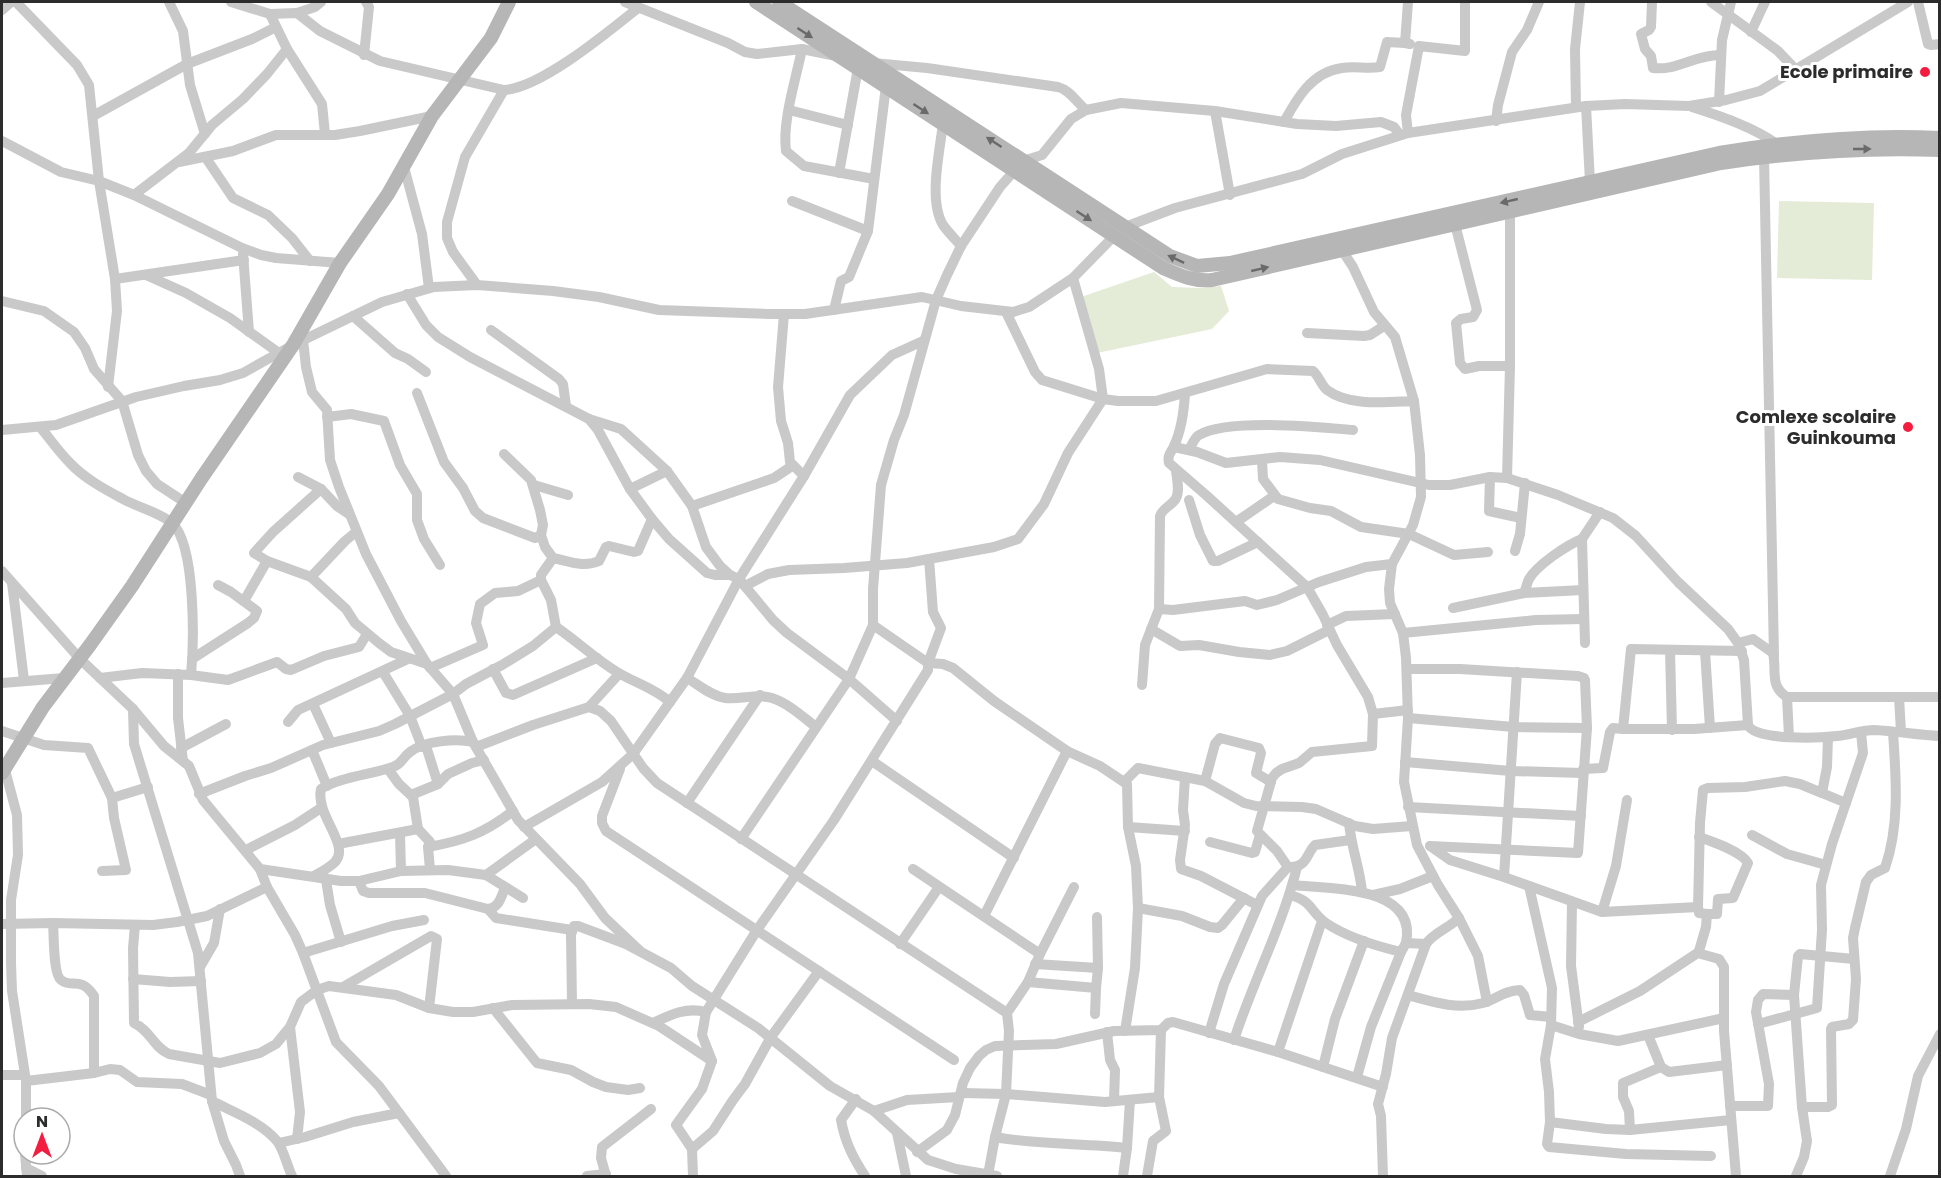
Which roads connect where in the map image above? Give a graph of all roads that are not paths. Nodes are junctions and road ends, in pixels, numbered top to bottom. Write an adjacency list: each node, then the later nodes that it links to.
1 (11, 2): 22 (street)
2 (16, 2): 49 (street)
3 (170, 2): 37 (street)
4 (231, 2): 23 (street)
5 (321, 2): 24 (street)
6 (366, 2): 33 (street)
7 (509, 2): 40 (street)
8 (625, 2): 21 (street)
9 (756, 2): 35 (street, one-way to 35)
10 (779, 2): 36 (street)
11 (1408, 2): 28 (street)
12 (1465, 2): 30 (street)
13 (1539, 2): 51 (street)
14 (1580, 2): 45 (street)
15 (1652, 2): 34 (street)
16 (1712, 2): 25 (street)
17 (1731, 2): 25 (street)
18 (1764, 2): 27 (street)
19 (1905, 2): 39 (street)
20 (1918, 2): 29 (street)
21 (638, 8): 32 (street); 42 (street)
22 (2, 10)
23 (270, 14): 24 (street); 26 (street)
24 (297, 14): 33 (street)
25 (1729, 16): 27 (street); 34 (street)
26 (276, 27): 31 (street); 37 (street)
27 (1751, 32): 39 (street)
28 (1405, 43): 30 (street); 52 (street)
29 (1940, 44)
30 (1419, 46): 56 (street)
31 (287, 49): 55 (street); 57 (street)
32 (802, 49): 35 (street); 47 (street)
33 (364, 55): 40 (street)
34 (1720, 55): 43 (street)
35 (842, 57): 38 (street)
36 (872, 63): 46 (street); 65 (street, one-way to 36)
37 (187, 64): 49 (street); 55 (street)
38 (858, 68): 41 (street); 54 (street)
39 (1795, 69): 43 (street)
40 (459, 81): 42 (street); 50 (street)
41 (886, 86): 53 (street, one-way to 53); 69 (street)
42 (504, 90): 88 (street)
43 (1719, 102): 44 (street)
44 (1689, 106): 45 (street); 60 (street)
45 (1581, 107): 51 (street); 71 (street)
46 (1086, 110): 48 (street); 65 (street)
47 (789, 111): 54 (street); 67 (street)
48 (1215, 111): 52 (street); 73 (street)
49 (93, 116): 70 (street)
50 (432, 116): 57 (street); 66 (street)
51 (1496, 121): 56 (street)
52 (1284, 122): 56 (street)
53 (943, 123): 65 (street); 79 (street)
54 (848, 125): 67 (street)
55 (205, 134): 64 (street)
56 (1404, 134): 73 (street)
57 (325, 135): 63 (street)
58 (1940, 138): 60 (street)
59 (2, 141): 70 (street)
60 (1777, 144): 68 (street)
61 (1940, 150): 62 (street, one-way to 61)
62 (1764, 156): 68 (street); 182 (street)
63 (206, 158): 64 (street); 83 (street)
64 (180, 162): 72 (street)
65 (1019, 166): 78 (street); 79 (street)
66 (404, 167): 84 (street); 89 (street)
67 (839, 173): 69 (street)
68 (1646, 175): 71 (street); 75 (street)
69 (874, 179): 77 (street)
70 (99, 181): 72 (street); 87 (street)
71 (1590, 182): 78 (street, one-way to 78)
72 (134, 195): 80 (street)
73 (1230, 195): 78 (street)
74 (792, 201): 77 (street)
75 (1509, 212): 76 (street); 104 (street)
76 (1455, 224): 81 (street); 104 (street)
77 (868, 231): 93 (street)
78 (1119, 231): 81 (street, one-way to 81); 86 (street)
79 (961, 246): 91 (street)
80 (242, 248): 82 (street); 83 (street)
81 (1342, 250): 97 (street)
82 (244, 260): 85 (street); 99 (street)
83 (310, 261): 84 (street)
84 (340, 263): 102 (street)
85 (146, 275): 87 (street); 99 (street)
86 (1073, 278): 94 (street); 109 (street)
87 (115, 279): 106 (street)
88 (477, 285): 89 (street); 95 (street)
89 (429, 288): 90 (street)
90 (407, 294): 96 (street); 112 (street)
91 (936, 300): 93 (street); 94 (street); 101 (street)
92 (2, 301): 106 (street)
93 (834, 310): 95 (street)
94 (1006, 312): 109 (street)
95 (784, 315): 122 (street)
96 (353, 316): 102 (street); 105 (street)
97 (1384, 326): 100 (street); 111 (street)
98 (491, 330): 112 (street)
99 (249, 332): 103 (street)
100 (1307, 333)
101 (923, 341): 125 (street); 157 (street)
102 (298, 343): 103 (street); 113 (street); 137 (street)
103 (279, 353): 110 (street)
104 (1510, 366): 128 (street)
105 (426, 372)
106 (108, 387): 110 (street)
107 (417, 393): 147 (street)
108 (1185, 393): 109 (street); 111 (street); 118 (street)
109 (1103, 399): 153 (street)
110 (122, 401): 115 (street); 137 (street)
111 (1414, 401): 130 (street)
112 (566, 406): 114 (street)
113 (327, 417): 140 (street); 156 (street)
114 (589, 419): 123 (street); 133 (street)
115 (40, 428): 116 (street); 144 (street)
116 (2, 429)
117 (1353, 430): 119 (street)
118 (1174, 447): 119 (street); 124 (street)
119 (1189, 450): 121 (street)
120 (504, 454): 131 (street)
121 (1262, 460): 130 (street); 135 (street)
122 (792, 466): 125 (street); 138 (street)
123 (667, 471): 133 (street); 138 (street)
124 (1176, 471): 143 (street); 169 (street)
125 (804, 476): 161 (street)
126 (298, 477): 132 (street)
127 (1490, 477): 128 (street); 130 (street); 141 (street)
128 (1507, 478): 129 (street)
129 (1525, 483): 139 (street); 141 (street)
130 (1421, 484): 146 (street)
131 (534, 485): 134 (street); 147 (street)
132 (321, 489): 140 (street); 154 (street)
133 (630, 489): 142 (street)
134 (568, 495)
135 (1274, 496): 143 (street); 146 (street)
136 (1189, 500): 149 (street)
137 (186, 503): 144 (street)
138 (692, 507): 161 (street)
139 (1600, 512): 148 (street); 179 (street)
140 (349, 514): 145 (street)
141 (1521, 518): 150 (street)
142 (652, 519): 152 (street); 161 (street)
143 (1236, 522): 149 (street)
144 (172, 524): 184 (street); 186 (street)
145 (356, 532): 159 (street); 188 (street)
146 (1409, 534): 151 (street); 155 (street)
147 (541, 535): 152 (street)
148 (1582, 539): 165 (street); 166 (street)
149 (1258, 542): 164 (street)
150 (1515, 551)
151 (1488, 552)
152 (553, 558): 160 (street)
153 (929, 559): 157 (street); 187 (street)
154 (267, 561): 159 (street); 167 (street)
155 (1392, 564): 164 (street); 170 (street)
156 (440, 565)
157 (876, 565): 161 (street); 172 (street)
158 (2, 571): 162 (street)
159 (311, 577): 177 (street)
160 (541, 580): 173 (street); 188 (street)
161 (738, 580): 198 (street); 199 (street)
162 (12, 583): 184 (street); 200 (street)
163 (218, 585): 167 (street)
164 (1307, 587): 169 (street); 174 (street)
165 (1583, 590): 166 (street); 171 (street)
166 (1524, 593): 168 (street)
167 (244, 601): 186 (street)
168 (1453, 608)
169 (1159, 609): 175 (street)
170 (1395, 614): 174 (street); 176 (street)
171 (1584, 619): 176 (street); 178 (street)
172 (873, 625): 187 (street); 199 (street)
173 (556, 627): 183 (street); 189 (street)
174 (1328, 628): 175 (street); 212 (street)
175 (1151, 629): 202 (street)
176 (1403, 633): 190 (street)
177 (367, 634): 185 (street); 195 (street)
178 (1585, 643)
179 (1740, 647): 181 (street); 182 (street); 218 (street)
180 (1670, 650): 181 (street); 223 (street); 224 (street)
181 (1705, 651): 222 (street)
182 (1774, 656): 205 (street)
183 (597, 658): 189 (street); 194 (street)
184 (80, 659): 196 (street); 197 (street)
185 (408, 659): 188 (street); 191 (street)
186 (192, 660): 195 (street)
187 (928, 663): 215 (street); 237 (street)
188 (428, 666): 203 (street)
189 (493, 669): 203 (street)
190 (1407, 669): 192 (street); 213 (street)
191 (383, 672): 209 (street); 214 (street)
192 (1517, 672): 220 (street); 221 (street)
193 (178, 674): 195 (street); 197 (street); 235 (street)
194 (619, 674): 208 (street); 210 (street)
195 (190, 675)
196 (64, 678): 200 (street); 231 (street)
197 (100, 678): 211 (street)
198 (687, 678): 204 (street); 208 (street)
199 (849, 679): 215 (street); 219 (street)
200 (24, 680): 201 (street)
201 (2, 683)
202 (1142, 685)
203 (453, 694): 214 (street); 233 (street)
204 (760, 695): 219 (street); 261 (street)
205 (1787, 697): 206 (street); 229 (street)
206 (1899, 697): 207 (street); 227 (street)
207 (1940, 697)
208 (670, 702): 238 (street)
209 (313, 704): 216 (street); 232 (street)
210 (589, 707): 233 (street); 238 (street)
211 (133, 709): 239 (street); 254 (street)
212 (1373, 714): 213 (street); 251 (street)
213 (1408, 714): 220 (street); 242 (street)
214 (410, 716): 232 (street); 234 (street)
215 (897, 721): 241 (street)
216 (288, 722)
217 (226, 724): 235 (street)
218 (1748, 725): 222 (street); 229 (street)
219 (816, 727): 279 (street)
220 (1514, 727): 221 (street); 246 (street)
221 (1587, 728): 247 (street)
222 (1710, 728): 224 (street)
223 (1623, 729): 224 (street); 247 (street)
224 (1672, 730)
225 (2, 731): 231 (street)
226 (1861, 732): 227 (street); 230 (street); 260 (street)
227 (1897, 732): 228 (street); 340 (street)
228 (1940, 736)
229 (1789, 737): 230 (street)
230 (1828, 737): 255 (street)
231 (23, 738): 244 (street); 258 (street)
232 (331, 743): 236 (street)
233 (475, 745): 234 (street); 240 (street)
234 (424, 747): 245 (street); 252 (street)
235 (182, 748): 239 (street)
236 (312, 750): 253 (street); 256 (street)
237 (1067, 751): 250 (street); 288 (street)
238 (633, 754): 243 (street); 261 (street)
239 (183, 760): 256 (street)
240 (484, 760): 252 (street); 265 (street)
241 (872, 761): 288 (street); 298 (street)
242 (1405, 762): 246 (street); 263 (street)
243 (621, 766): 270 (street); 329 (street)
244 (3, 768): 326 (street)
245 (388, 769): 253 (street); 257 (street)
246 (1511, 771): 247 (street); 266 (street)
247 (1583, 771): 267 (street)
248 (1185, 777): 249 (street); 250 (street); 273 (street)
249 (1205, 781): 251 (street); 262 (street)
250 (1124, 782): 271 (street)
251 (1271, 782): 262 (street)
252 (438, 784): 257 (street)
253 (327, 786): 264 (street)
254 (148, 787): 258 (street); 322 (street)
255 (1822, 793): 260 (street); 277 (street)
256 (199, 794): 287 (street)
257 (411, 795): 272 (street)
258 (112, 798): 294 (street)
259 (1627, 800): 318 (street)
260 (1846, 802): 289 (street)
261 (687, 803): 279 (street)
262 (1264, 807): 268 (street); 275 (street)
263 (1408, 807): 266 (street); 269 (street)
264 (321, 808): 282 (street); 287 (street)
265 (513, 810): 270 (street); 285 (street)
266 (1508, 813): 267 (street); 286 (street)
267 (1581, 816): 286 (street)
268 (1349, 823): 269 (street); 280 (street)
269 (1412, 826): 283 (street)
270 (524, 827): 278 (street)
271 (1128, 827): 273 (street); 314 (street)
272 (418, 829): 274 (street); 285 (street)
273 (1185, 831): 311 (street)
274 (400, 833): 282 (street); 295 (street)
275 (1260, 835): 281 (street); 290 (street)
276 (1752, 835): 289 (street)
277 (1699, 837): 317 (street); 317 (street)
278 (536, 839): 296 (street); 335 (street)
279 (741, 839): 298 (street)
280 (1350, 840): 290 (street); 309 (street)
281 (1210, 842)
282 (338, 844): 297 (street)
283 (1417, 845): 284 (street); 299 (street)
284 (1430, 846): 286 (street); 300 (street)
285 (428, 847): 292 (street)
286 (1506, 849): 300 (street)
287 (246, 850): 291 (street)
288 (1014, 858): 319 (street)
289 (1826, 865): 338 (street)
290 (1293, 867): 308 (street); 313 (street)
291 (260, 869): 297 (street); 304 (street)
292 (430, 869): 295 (street); 296 (street)
293 (913, 870): 305 (street)
294 (102, 871)
295 (401, 871): 302 (street)
296 (486, 875): 307 (street)
297 (314, 876): 301 (street)
298 (796, 876): 329 (street); 332 (street)
299 (1433, 876): 309 (street); 321 (street)
300 (1504, 877): 303 (street)
301 (326, 880): 302 (street); 331 (street)
302 (359, 881): 316 (street)
303 (1529, 886): 312 (street); 362 (street)
304 (267, 887): 315 (street); 337 (street)
305 (939, 887): 319 (street); 332 (street)
306 (1074, 887): 339 (street)
307 (505, 888): 310 (street); 316 (street)
308 (1292, 890): 309 (street); 324 (street); 375 (street)
309 (1368, 894): 334 (street)
310 (523, 898)
311 (1244, 898): 313 (street); 314 (street)
312 (1572, 902): 318 (street); 363 (street)
313 (1257, 905): 370 (street)
314 (1138, 908): 368 (street)
315 (220, 909): 322 (street); 341 (street)
316 (488, 909): 328 (street)
317 (1702, 910): 318 (street); 336 (street)
318 (1602, 912)
319 (984, 916): 339 (street)
320 (1097, 917): 342 (street)
321 (1459, 918): 333 (street); 353 (street)
322 (188, 920): 327 (street); 341 (street)
323 (424, 920): 331 (street)
324 (1322, 921): 330 (street); 377 (street)
325 (53, 923): 326 (street); 327 (street); 386 (street)
326 (6, 924): 389 (street)
327 (135, 925): 344 (street)
328 (572, 930): 335 (street); 354 (street)
329 (757, 930): 343 (street); 352 (street)
330 (1364, 941): 334 (street); 384 (street)
331 (341, 942): 337 (street)
332 (900, 944): 358 (street)
333 (1426, 944): 334 (street); 350 (street)
334 (1403, 948): 388 (street)
335 (640, 951): 352 (street)
336 (1699, 952): 361 (street); 363 (street)
337 (303, 953): 349 (street)
338 (1821, 956): 340 (street); 351 (street); 360 (street)
339 (1037, 959): 342 (street); 346 (street)
340 (1854, 959): 401 (street)
341 (200, 967): 345 (street)
342 (1098, 968): 348 (street)
343 (819, 971): 374 (street); 378 (street)
344 (133, 979): 345 (street); 380 (street)
345 (201, 981): 380 (street)
346 (1028, 982): 348 (street); 358 (street)
347 (343, 987): 349 (street); 355 (street); 355 (street)
348 (1096, 988): 359 (street)
349 (317, 990): 366 (street); 404 (street)
350 (1408, 995): 353 (street); 390 (street)
351 (1794, 995): 360 (street); 365 (street)
352 (713, 1000): 357 (street); 374 (street)
353 (1487, 1002): 362 (street)
354 (572, 1004): 356 (street); 364 (street)
355 (429, 1008): 356 (street)
356 (493, 1008): 391 (street)
357 (706, 1012): 364 (street); 381 (street)
358 (1007, 1013): 376 (street)
359 (1095, 1014)
360 (1796, 1014): 365 (street); 401 (street)
361 (1724, 1017): 373 (street); 383 (street)
362 (1551, 1021): 371 (street); 406 (street)
363 (1578, 1022): 371 (street)
364 (653, 1023): 381 (street)
365 (1758, 1024): 400 (street)
366 (290, 1028): 380 (street); 410 (street)
367 (1161, 1030): 368 (street); 370 (street); 394 (street)
368 (1125, 1031): 369 (street)
369 (1107, 1032): 376 (street); 398 (street)
370 (1209, 1033): 375 (street)
371 (1579, 1034): 373 (street)
372 (1940, 1034): 379 (street)
373 (1648, 1035): 385 (street)
374 (771, 1038): 396 (street); 413 (street)
375 (1234, 1040): 377 (street)
376 (1008, 1045): 392 (street); 393 (street)
377 (1278, 1052): 384 (street)
378 (954, 1060)
379 (1927, 1060): 382 (street); 432 (street)
380 (207, 1061): 395 (street)
381 (712, 1061): 413 (street)
382 (1940, 1064)
383 (1727, 1065): 385 (street); 400 (street)
384 (1323, 1067): 388 (street)
385 (1661, 1067): 407 (street)
386 (94, 1073): 389 (street); 395 (street)
387 (2, 1075): 389 (street)
388 (1357, 1077): 390 (street)
389 (24, 1078): 399 (street)
390 (1383, 1087): 429 (street)
391 (640, 1088)
392 (1006, 1094): 393 (street); 398 (street); 409 (street)
393 (960, 1095): 403 (street); 414 (street)
394 (1159, 1097): 397 (street); 428 (street)
395 (211, 1098): 411 (street); 419 (street)
396 (856, 1099): 403 (street); 424 (street)
397 (1130, 1100): 398 (street); 412 (street)
398 (1114, 1101)
399 (25, 1106)
400 (1730, 1106): 405 (street)
401 (1802, 1107): 431 (street)
402 (651, 1109): 417 (street)
403 (874, 1111): 408 (street)
404 (399, 1113): 410 (street); 421 (street)
405 (1731, 1120): 407 (street); 430 (street)
406 (1550, 1122): 407 (street); 415 (street)
407 (1630, 1130)
408 (897, 1133): 414 (street); 425 (street)
409 (995, 1137): 412 (street); 426 (street)
410 (297, 1139): 411 (street)
411 (279, 1143): 420 (street)
412 (1126, 1148): 427 (street)
413 (692, 1149): 423 (street)
414 (917, 1152): 426 (street)
415 (1711, 1156)
416 (26, 1172): 418 (street)
417 (606, 1175): 422 (street)
418 (42, 1176)
419 (240, 1176)
420 (292, 1176)
421 (444, 1176)
422 (587, 1176)
423 (693, 1176)
424 (865, 1176)
425 (906, 1176)
426 (993, 1176)
427 (1123, 1176)
428 (1147, 1176)
429 (1383, 1176)
430 (1736, 1176)
431 (1796, 1176)
432 (1890, 1176)

